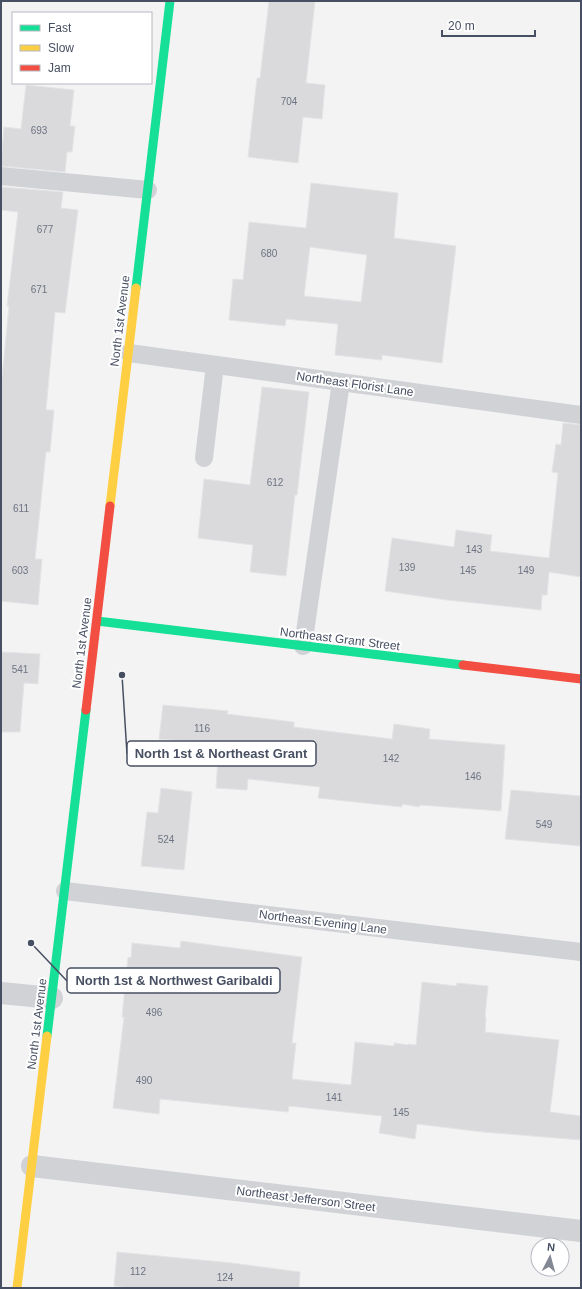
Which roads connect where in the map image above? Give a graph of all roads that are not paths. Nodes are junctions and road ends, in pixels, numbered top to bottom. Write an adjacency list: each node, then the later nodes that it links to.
1 (170, 1): 3 (main road, North 1st Avenue)
2 (1, 176): 3 (lane)
3 (148, 190): 4 (main road, North 1st Avenue)
4 (129, 353): 5 (lane, Northeast Florist Lane); 9 (main road, North 1st Avenue)
5 (215, 365): 6 (lane, Northeast Florist Lane); 8 (lane)
6 (341, 382): 7 (lane, Northeast Florist Lane); 10 (lane)
7 (581, 415)
8 (204, 458)
9 (97, 621): 10 (main road, Northeast Grant Street); 12 (main road, North 1st Avenue)
10 (303, 646): 11 (main road, Northeast Grant Street)
11 (581, 679)
12 (65, 891): 13 (lane, Northeast Evening Lane); 15 (main road, North 1st Avenue)
13 (581, 952)
14 (1, 992): 15 (street)
15 (52, 998): 16 (main road, North 1st Avenue)
16 (32, 1166): 17 (street, Northeast Jefferson Street); 18 (main road, North 1st Avenue)
17 (581, 1231)
18 (17, 1288)

